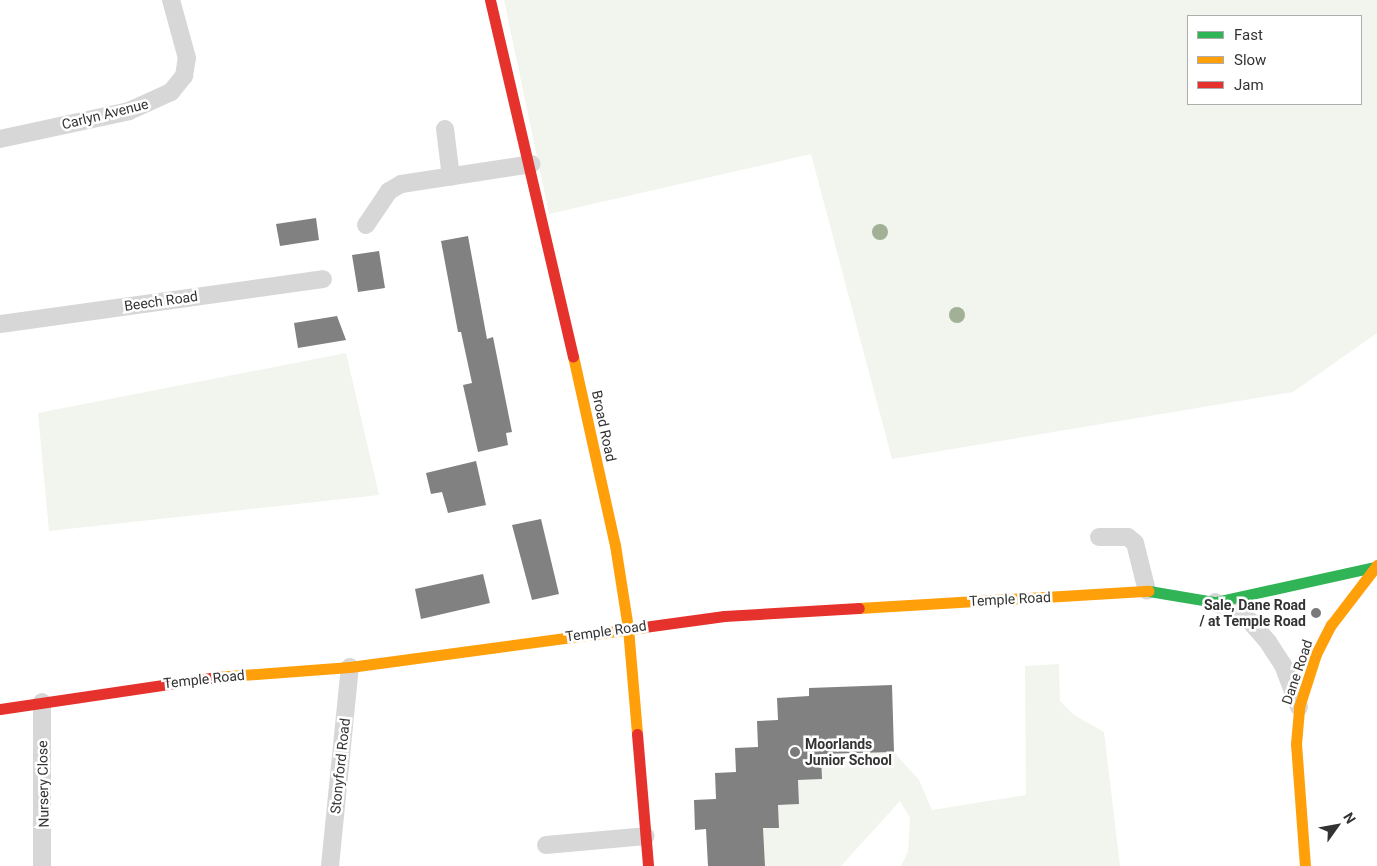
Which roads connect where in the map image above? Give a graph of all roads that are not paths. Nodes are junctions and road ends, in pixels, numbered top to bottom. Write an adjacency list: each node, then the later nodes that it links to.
1 (171, 0): 4 (street, Carlyn Avenue)
2 (490, 0): 5 (street, Broad Road)
3 (445, 129): 6 (street)
4 (0, 138)
5 (531, 164): 6 (street); 14 (street, Broad Road)
6 (451, 177): 7 (street)
7 (366, 226)
8 (323, 279): 9 (street, Beech Road)
9 (0, 324)
10 (1099, 537): 12 (street)
11 (1376, 566): 13 (street, Temple Road); 17 (street, Dane Road)
12 (1147, 591): 13 (street, Temple Road); 14 (street, Temple Road)
13 (1215, 602): 17 (street, Temple Road)
14 (628, 628): 15 (street, Temple Road); 19 (street, Broad Road)
15 (350, 667): 16 (street, Temple Road); 22 (street, Stonyford Road)
16 (42, 702): 18 (street, Temple Road); 21 (street, Nursery Close)
17 (1299, 707): 24 (street, Dane Road)
18 (0, 709)
19 (646, 836): 20 (street); 23 (street, Broad Road)
20 (546, 845)
21 (42, 866)
22 (330, 866)
23 (648, 866)
24 (1304, 866)

